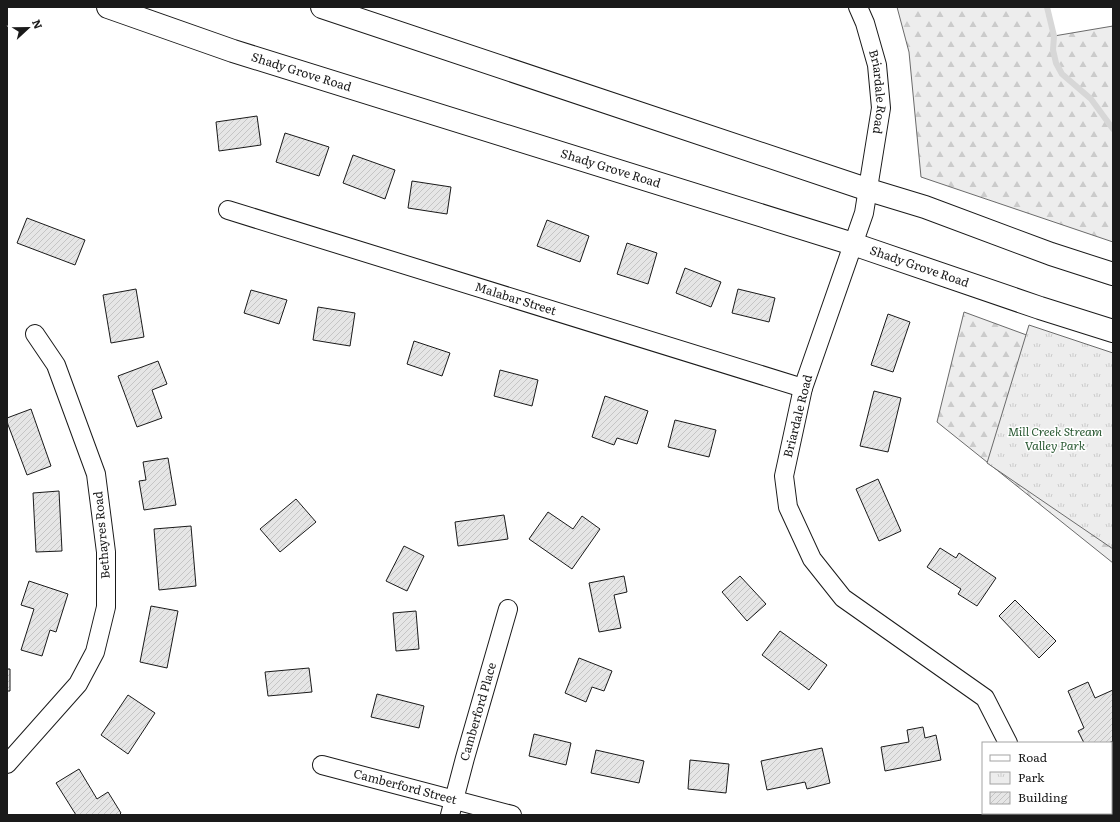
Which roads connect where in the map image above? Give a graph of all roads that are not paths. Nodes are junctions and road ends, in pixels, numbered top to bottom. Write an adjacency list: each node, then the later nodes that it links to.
1 (108, 7): 6 (main road, Shady Grove Road)
2 (322, 7): 4 (main road)
3 (858, 7): 4 (street, Briardale Road)
4 (869, 190): 6 (street, Briardale Road); 7 (main road)
5 (228, 210): 10 (street, Malabar Street)
6 (853, 244): 8 (main road, Shady Grove Road); 10 (street, Briardale Road)
7 (1113, 274)
8 (1113, 331)
9 (35, 334): 13 (street, Bethayres Road)
10 (803, 388): 12 (street, Briardale Road)
11 (508, 609): 15 (street, Camberford Place)
12 (1007, 742)
13 (7, 764)
14 (322, 766): 15 (street, Camberford Street)
15 (452, 807): 16 (street, Camberford Street)
16 (512, 815)

